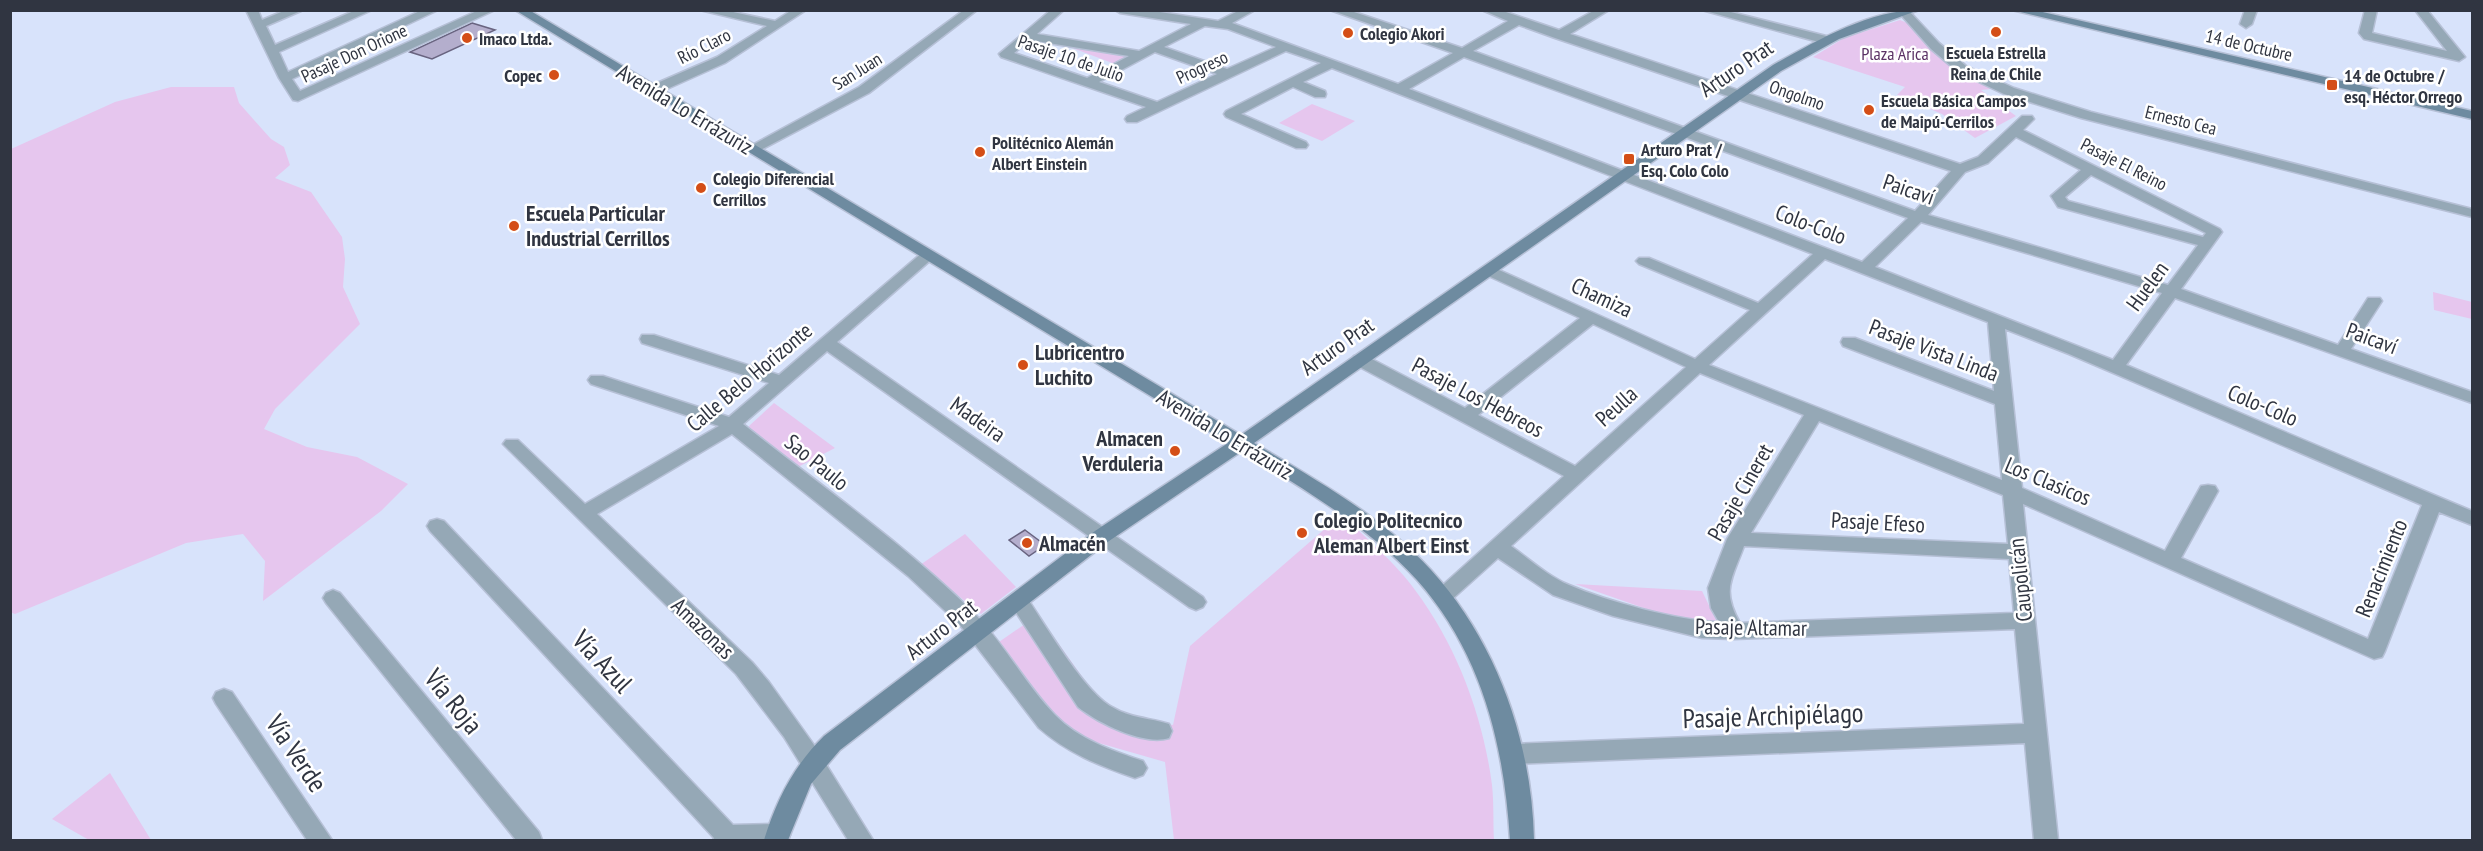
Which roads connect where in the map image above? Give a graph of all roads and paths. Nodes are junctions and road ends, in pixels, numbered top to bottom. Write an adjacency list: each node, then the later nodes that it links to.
1 (252, 10): 27 (street)
2 (298, 10): 27 (street)
3 (367, 10): 34 (street)
4 (433, 10): 39 (street)
5 (490, 10): 39 (street, Pasaje Don Orione)
6 (705, 10): 28 (street)
7 (801, 10): 28 (street, Río Claro)
8 (972, 10): 53 (street, San Juan)
9 (1059, 10): 30 (street, Pasaje 10 de Julio)
10 (1120, 10): 24 (street, Colo-Colo)
11 (1250, 10): 25 (street, Progreso)
12 (1335, 10): 35 (street, Paicaví)
13 (1487, 10): 23 (street, Ongolmo)
14 (1527, 10): 23 (street)
15 (1604, 10): 29 (street)
16 (1707, 10): 31 (street)
17 (2017, 10): 47 (street, 14 de Octubre)
18 (2251, 10): 26 (street)
19 (2371, 10): 20 (street)
20 (2420, 10)
21 (527, 12): 43 (street, Avenida Lo Errázuriz)
22 (1909, 12): 31 (street, Arturo Prat); 57 (street, Ernesto Cea)
23 (1514, 20): 29 (street, Ongolmo); 35 (street)
24 (1203, 22): 25 (street, Colo-Colo); 33 (street)
25 (1220, 24): 32 (street, Colo-Colo)
26 (2246, 24)
27 (259, 25): 34 (street)
28 (777, 25): 43 (street, Río Claro)
29 (1559, 34): 45 (street, Ongolmo)
30 (1027, 36): 36 (street); 41 (street, Pasaje 10 de Julio)
31 (1826, 40): 45 (street, Arturo Prat)
32 (1287, 46): 37 (street, Colo-Colo); 38 (street, Progreso)
33 (1154, 48): 36 (street); 38 (street)
34 (271, 51): 39 (street)
35 (1463, 52): 42 (street); 50 (street, Paicaví)
36 (1142, 55): 41 (street)
37 (1331, 63): 40 (street); 42 (street, Colo-Colo)
38 (1228, 74): 46 (street, Progreso)
39 (285, 78)
40 (1293, 82): 44 (street); 52 (street)
41 (1088, 83): 46 (street, Pasaje 10 de Julio)
42 (1399, 89): 56 (street, Colo-Colo)
43 (653, 90): 53 (street, Avenida Lo Errázuriz)
44 (1320, 94)
45 (1739, 94): 50 (street, Arturo Prat); 55 (street, Ongolmo)
46 (1157, 107): 48 (street, Progreso)
47 (2472, 115)
48 (1132, 119)
49 (2027, 119): 51 (street)
50 (1686, 132): 56 (street, Arturo Prat); 58 (street, Paicaví)
51 (2015, 132): 54 (street, Pasaje El Reino); 55 (street)
52 (1301, 145)
53 (752, 149): 61 (street, Avenida Lo Errázuriz)
54 (2091, 168): 59 (street, Pasaje El Reino); 59 (street)
55 (1959, 169): 58 (street)
56 (1623, 176): 60 (street, Colo-Colo); 64 (street, Arturo Prat)
57 (2472, 213)
58 (1918, 217): 63 (street); 65 (street, Paicaví)
59 (2211, 237): 65 (street, Huelen)
60 (1823, 253): 63 (street, Colo-Colo); 67 (street, Peulla)
61 (928, 255): 71 (street, Calle Belo Horizonte); 84 (street, Avenida Lo Errázuriz)
62 (1644, 261): 67 (street)
63 (1864, 269): 69 (street, Colo-Colo)
64 (1488, 270): 68 (street, Chamiza); 74 (street, Arturo Prat)
65 (2171, 291): 73 (street, Paicaví); 76 (street, Huelen)
66 (2374, 301): 73 (street)
67 (1760, 309): 75 (street, Peulla)
68 (1592, 317): 75 (street, Chamiza); 82 (street)
69 (1996, 320): 76 (street, Colo-Colo); 80 (street, Caupolicán)
70 (648, 339): 78 (street)
71 (826, 342): 78 (street, Calle Belo Horizonte); 93 (street, Madeira)
72 (1849, 342): 80 (street, Pasaje Vista Linda)
73 (2342, 351): 79 (street, Paicaví)
74 (1360, 360): 82 (street, Pasaje Los Hebreos); 84 (street, Arturo Prat)
75 (1697, 366): 81 (street, Los Clasicos); 86 (street, Peulla)
76 (2116, 367): 89 (street, Colo-Colo)
77 (597, 380): 83 (street, Sao Paulo)
78 (780, 381): 83 (street, Calle Belo Horizonte)
79 (2472, 398)
80 (2003, 401): 87 (street, Caupolicán)
81 (1814, 414): 87 (street, Los Clasicos); 94 (street, Pasaje Cineret)
82 (1466, 416): 86 (street, Pasaje Los Hebreos)
83 (732, 424): 90 (street, Calle Belo Horizonte); 104 (street, Sao Paulo)
84 (1241, 443): 93 (street, Arturo Prat); 98 (street, Avenida Lo Errázuriz)
85 (512, 444): 90 (street, Amazonas)
86 (1575, 474): 95 (street, Peulla)
87 (2012, 490): 96 (street, Caupolicán); 97 (street, Los Clasicos)
88 (2208, 491): 97 (street)
89 (2433, 502): 91 (street, Colo-Colo); 105 (street, Renacimiento)
90 (584, 513): 110 (street, Amazonas)
91 (2472, 518)
92 (437, 526): 112 (street, Vía Azul)
93 (1102, 536): 100 (street, Arturo Prat); 101 (street, Madeira)
94 (1737, 539): 96 (street, Pasaje Efeso); 103 (street, Pasaje Cineret)
95 (1497, 547): 98 (street, Peulla); 103 (street, Pasaje Altamar)
96 (2018, 552): 102 (street, Caupolicán)
97 (2170, 560): 105 (street, Los Clasicos)
98 (1442, 597): 109 (street, Avenida Lo Errázuriz)
99 (333, 598): 115 (street, Vía Roja)
100 (1018, 600): 104 (street, Arturo Prat); 107 (street)
101 (1196, 602)
102 (2025, 621): 103 (street, Pasaje Altamar); 108 (street, Caupolicán)
103 (1734, 631)
104 (976, 632): 110 (street, Arturo Prat); 111 (street, Sao Paulo)
105 (2374, 651)
106 (224, 698): 114 (street, Vía Verde)
107 (1161, 731)
108 (2035, 733): 109 (street, Pasaje Archipiélago); 118 (street, Caupolicán)
109 (1513, 754): 117 (street, Avenida Lo Errázuriz)
110 (812, 761): 113 (street, Arturo Prat); 116 (street, Amazonas)
111 (1135, 768)
112 (726, 838): 113 (street)
113 (777, 838)
114 (320, 840)
115 (530, 840)
116 (861, 840)
117 (1522, 840)
118 (2046, 840)

